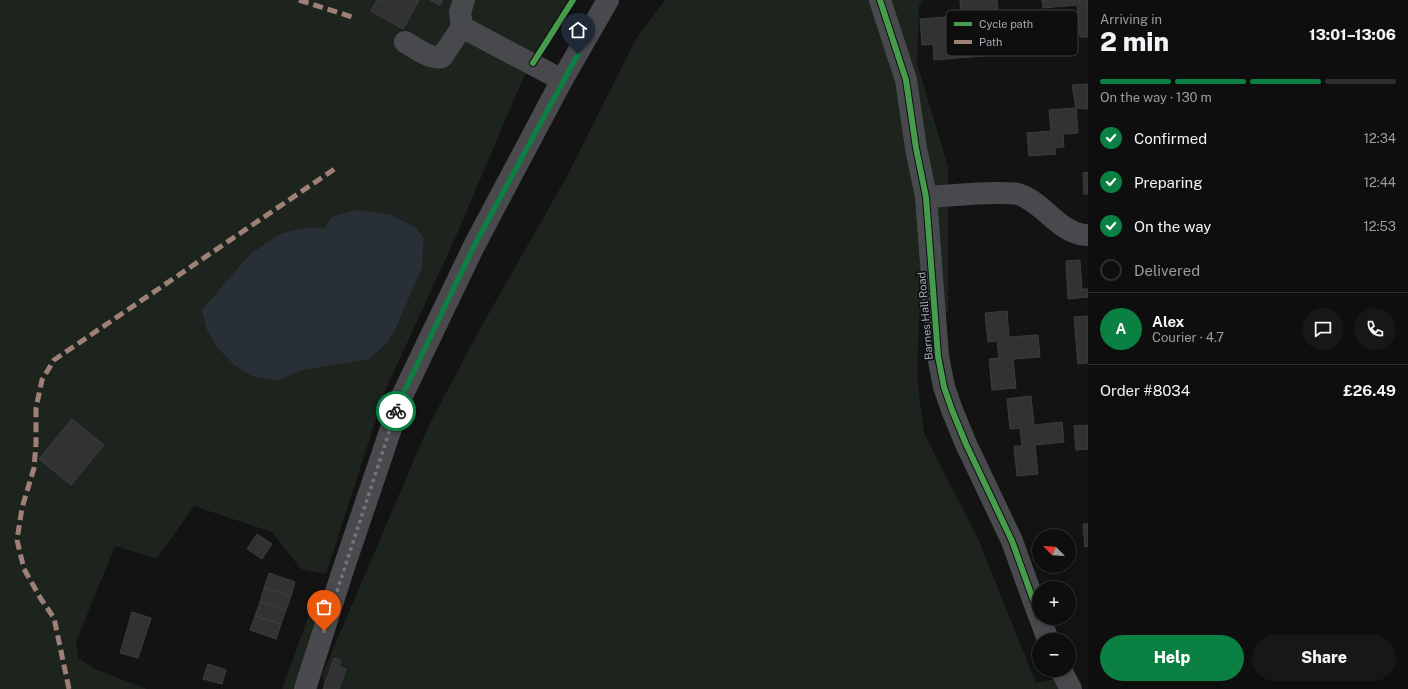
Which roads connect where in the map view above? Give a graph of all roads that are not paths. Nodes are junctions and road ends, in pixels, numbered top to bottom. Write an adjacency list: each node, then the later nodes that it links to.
1 (464, 0): 4 (street)
2 (608, 0): 6 (main road)
3 (880, 0): 7 (street, Barnes Hall Road)
4 (462, 27): 5 (street); 6 (street)
5 (405, 42)
6 (562, 80): 11 (main road)
7 (926, 197): 8 (street); 9 (street, Barnes Hall Road)
8 (1088, 235)
9 (1032, 597)
10 (1065, 677): 12 (street)
11 (306, 689)
12 (1071, 689)

